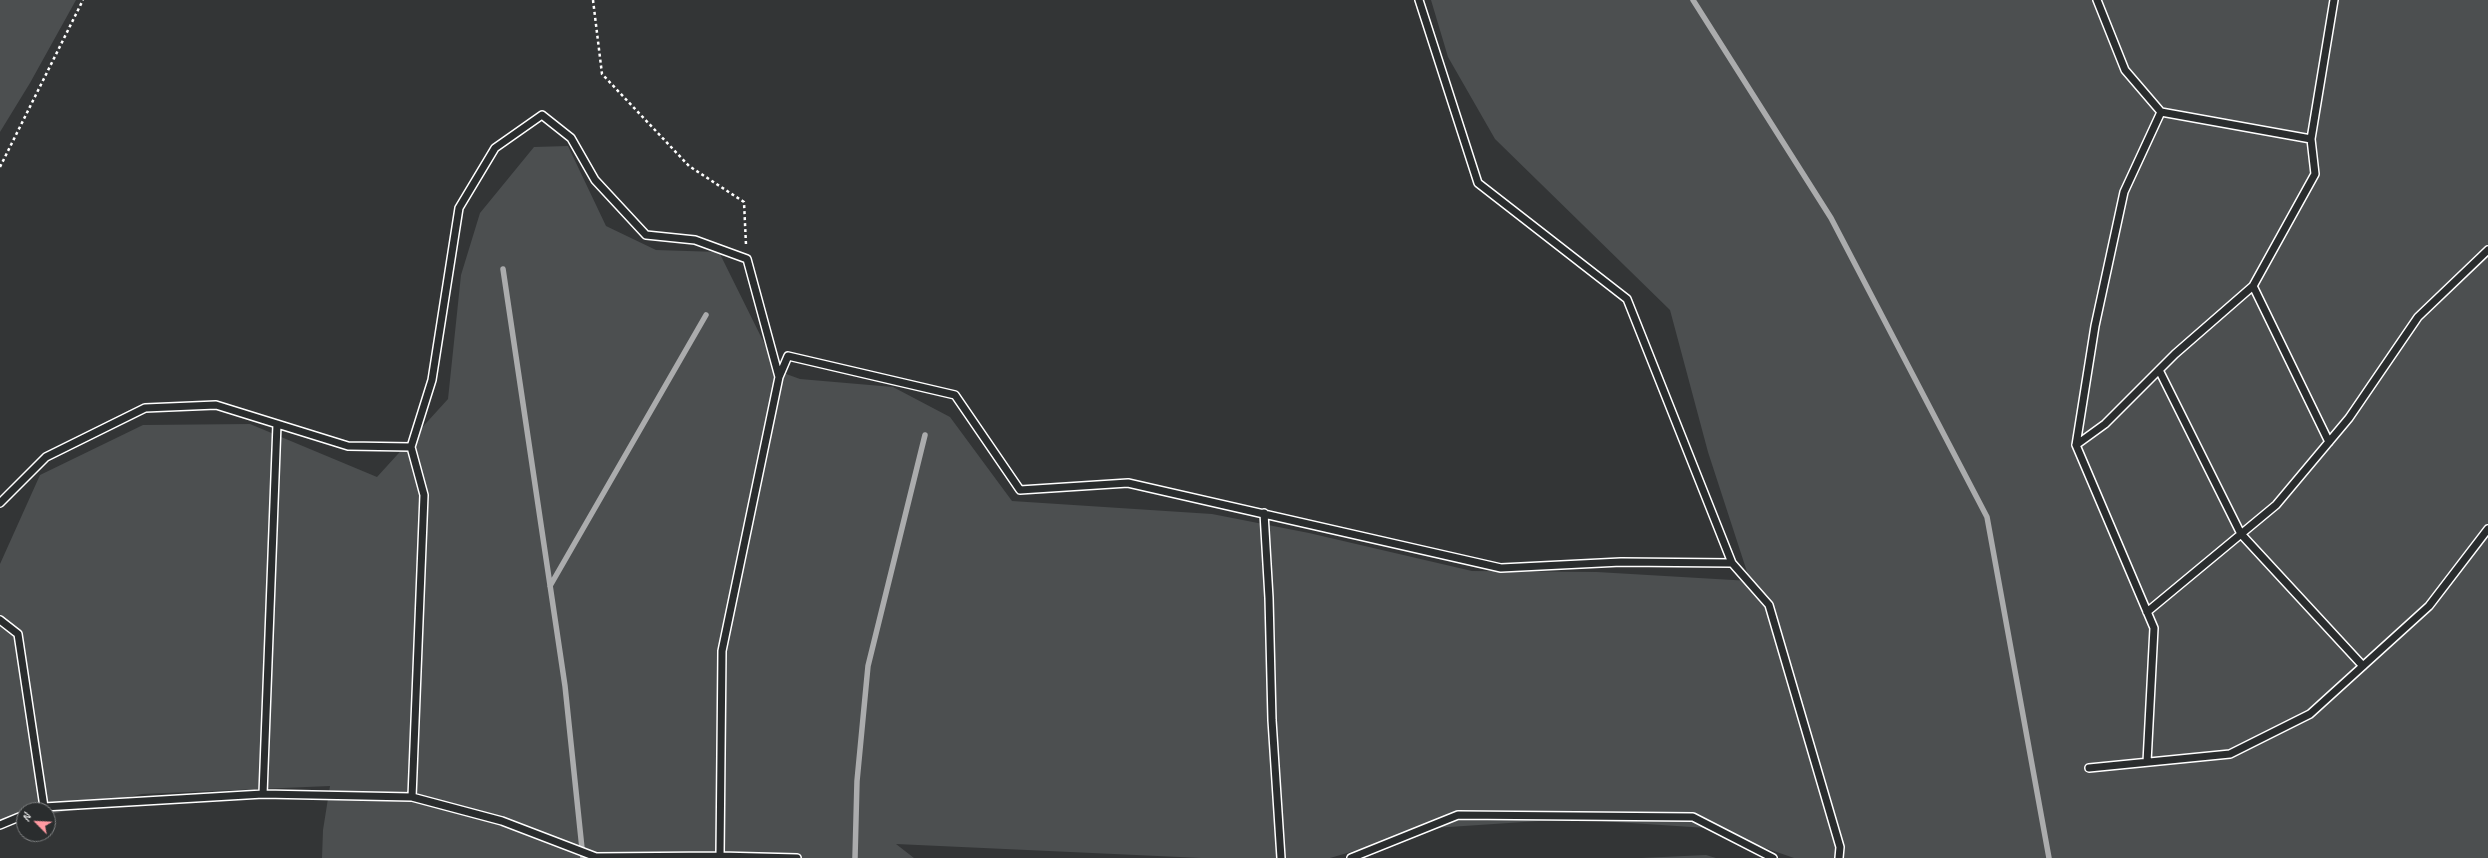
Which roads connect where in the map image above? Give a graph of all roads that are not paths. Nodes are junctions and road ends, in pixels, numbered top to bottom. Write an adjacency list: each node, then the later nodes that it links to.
1 (1420, 0): 18 (lane)
2 (2097, 0): 4 (lane)
3 (2334, 0): 5 (lane)
4 (2161, 112): 5 (lane); 12 (lane)
5 (2311, 139): 7 (lane)
6 (2488, 250): 11 (lane)
7 (2253, 286): 8 (lane); 11 (lane)
8 (2159, 370): 12 (lane); 17 (lane)
9 (779, 376): 13 (lane); 15 (lane); 30 (lane)
10 (277, 424): 13 (lane); 14 (lane); 24 (lane)
11 (2329, 442): 17 (lane)
12 (2076, 445): 19 (lane)
13 (411, 447): 25 (lane)
14 (0, 504)
15 (1264, 513): 18 (lane); 32 (lane)
16 (2488, 529): 21 (lane)
17 (2241, 534): 19 (lane); 21 (lane)
18 (1732, 563): 35 (lane)
19 (2147, 612): 22 (lane)
20 (0, 620): 26 (lane)
21 (2363, 666): 22 (lane)
22 (2147, 762): 23 (lane)
23 (2089, 768)
24 (263, 794): 25 (lane); 27 (lane)
25 (412, 797): 30 (lane)
26 (39, 802)
27 (56, 808)
28 (16, 818): 29 (lane)
29 (0, 825)
30 (720, 856): 31 (lane)
31 (797, 858)
32 (1281, 858)
33 (1351, 858): 34 (lane)
34 (1773, 858)
35 (1840, 858)

